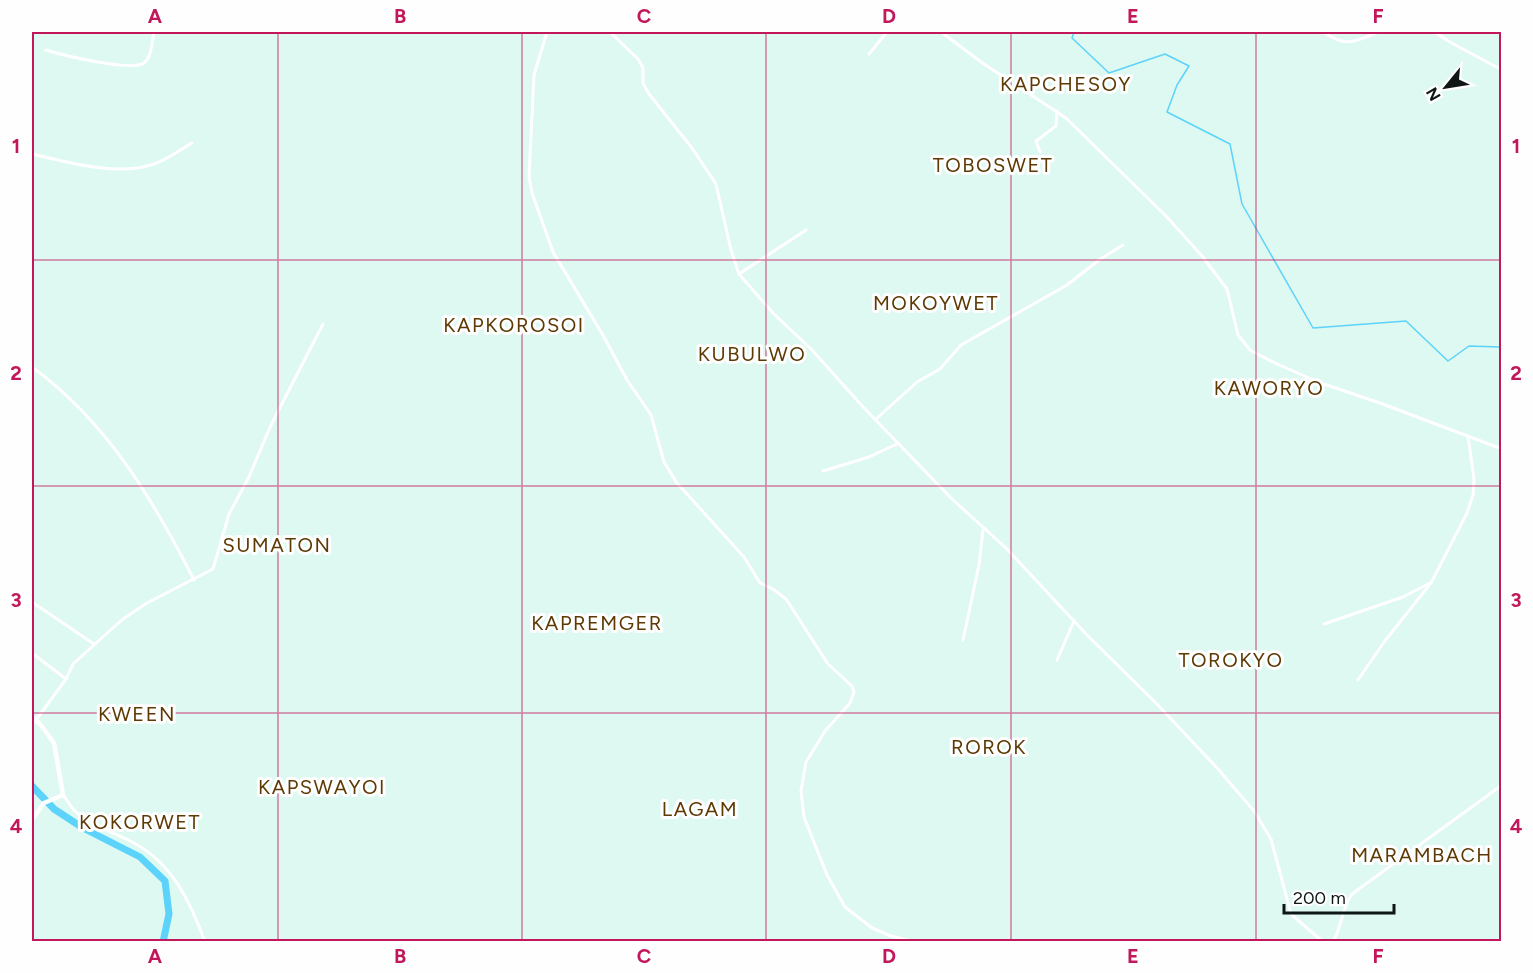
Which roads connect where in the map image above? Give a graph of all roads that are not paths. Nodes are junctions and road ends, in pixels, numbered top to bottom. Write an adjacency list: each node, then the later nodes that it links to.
1 (154, 32): 9 (street)
2 (547, 32): 43 (street)
3 (610, 32): 18 (street)
4 (887, 32): 10 (street)
5 (941, 32): 12 (street)
6 (1323, 32): 7 (street)
7 (1379, 32)
8 (1435, 32): 11 (street)
9 (46, 50)
10 (869, 54)
11 (1502, 70)
12 (1058, 111): 14 (street); 22 (street)
13 (192, 143): 15 (street)
14 (1040, 153)
15 (32, 154)
16 (806, 230): 18 (street)
17 (1123, 245): 21 (street)
18 (739, 274): 21 (street)
19 (322, 324): 27 (street)
20 (32, 367): 27 (street)
21 (876, 419): 23 (street)
22 (1468, 436): 24 (street); 28 (street)
23 (899, 443): 25 (street); 26 (street)
24 (1502, 449)
25 (823, 471)
26 (983, 528): 30 (street); 32 (street)
27 (194, 580): 33 (street)
28 (1431, 582): 31 (street); 37 (street)
29 (32, 602): 33 (street)
30 (1074, 621): 35 (street); 44 (street)
31 (1324, 624)
32 (963, 640)
33 (94, 644): 36 (street)
34 (32, 653): 36 (street)
35 (1057, 660)
36 (66, 679): 38 (street)
37 (1358, 680)
38 (34, 718): 40 (main road)
39 (1502, 785): 45 (street)
40 (63, 795): 41 (main road); 42 (street)
41 (32, 820)
42 (205, 942)
43 (915, 942)
44 (1323, 942)
45 (1333, 942)

